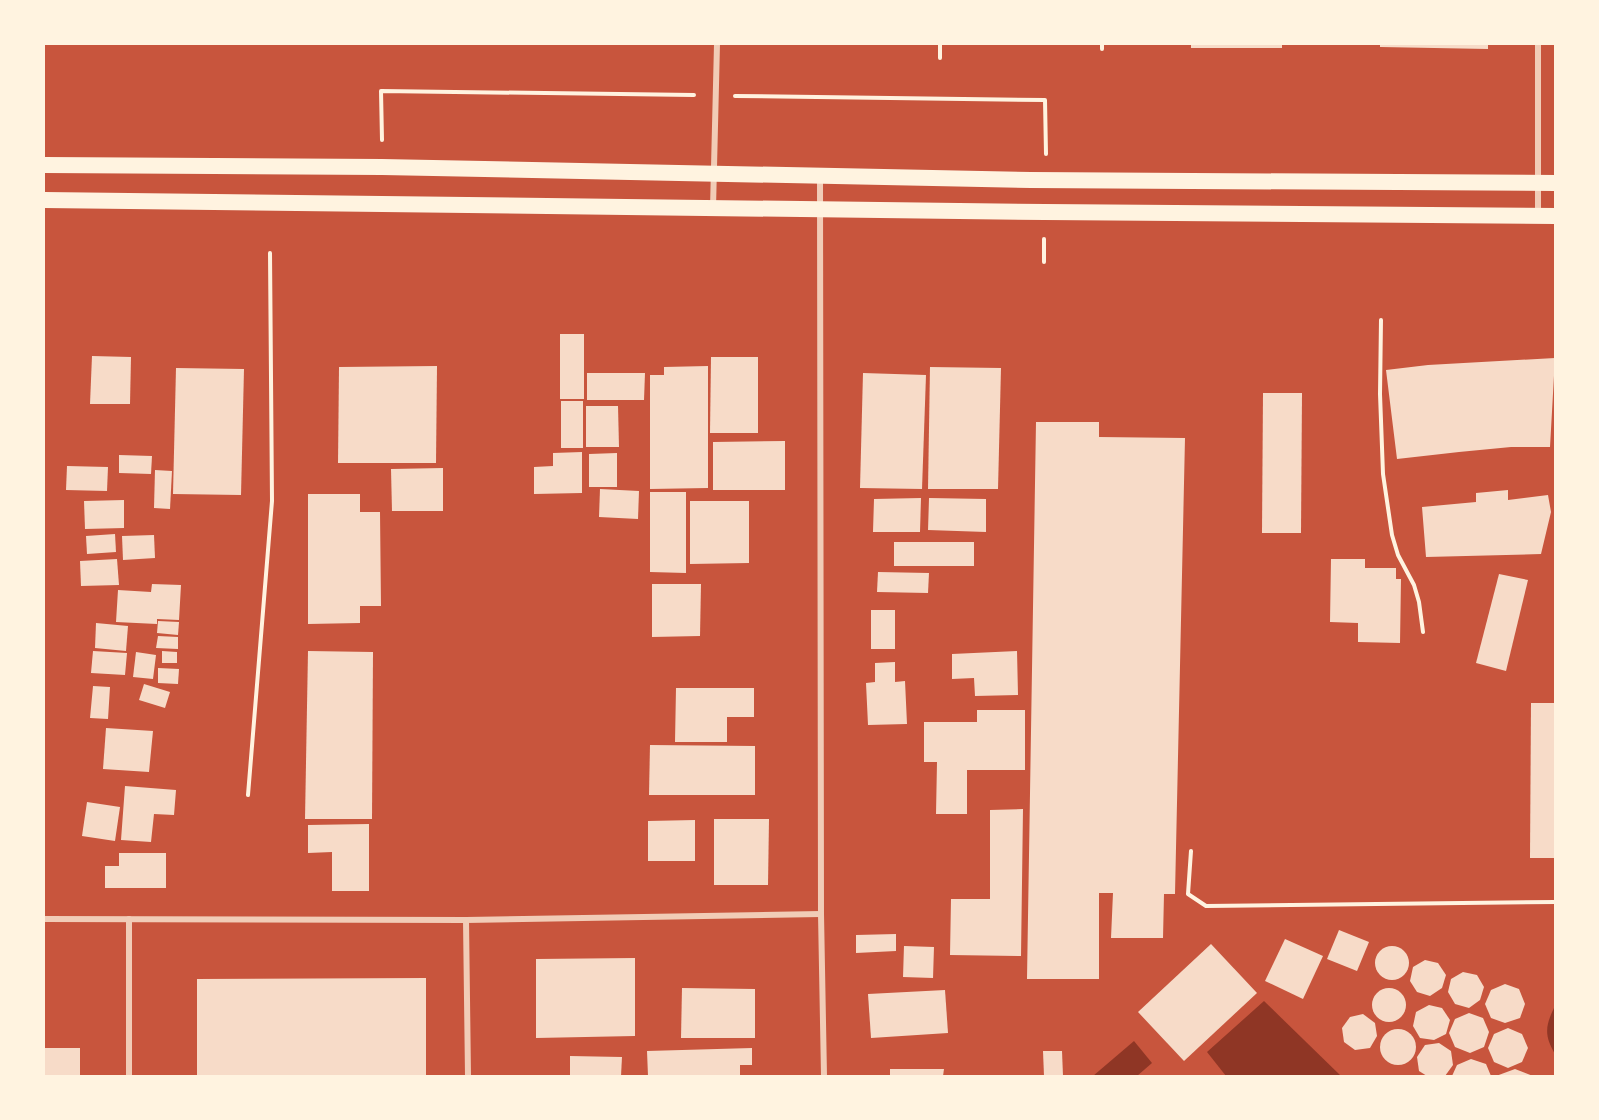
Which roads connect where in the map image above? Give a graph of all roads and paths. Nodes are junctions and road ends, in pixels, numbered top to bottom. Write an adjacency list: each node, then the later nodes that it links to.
1 (717, 44): 5 (street)
2 (940, 44): 4 (path)
3 (1538, 44): 11 (street)
4 (940, 58)
5 (716, 96): 7 (path); 8 (street); 10 (path)
6 (44, 165): 7 (highway)
7 (382, 167): 8 (highway)
8 (714, 173): 9 (highway); 14 (street)
9 (820, 176): 10 (highway); 15 (street)
10 (1046, 180): 11 (highway)
11 (1538, 183): 12 (highway); 17 (street)
12 (1556, 183)
13 (44, 200): 14 (highway)
14 (712, 208): 15 (highway)
15 (820, 209): 16 (highway); 26 (street)
16 (1045, 212): 17 (highway); 20 (path)
17 (1538, 216): 18 (highway)
18 (1556, 216)
19 (270, 253): 23 (path)
20 (1044, 262)
21 (1381, 320): 22 (path)
22 (1423, 632)
23 (248, 795)
24 (1191, 851): 25 (path)
25 (1556, 902)
26 (821, 914): 29 (street); 32 (street)
27 (44, 919): 28 (street)
28 (129, 919): 29 (street); 30 (street)
29 (466, 920): 31 (street)
30 (129, 1077)
31 (468, 1077)
32 (824, 1077)

